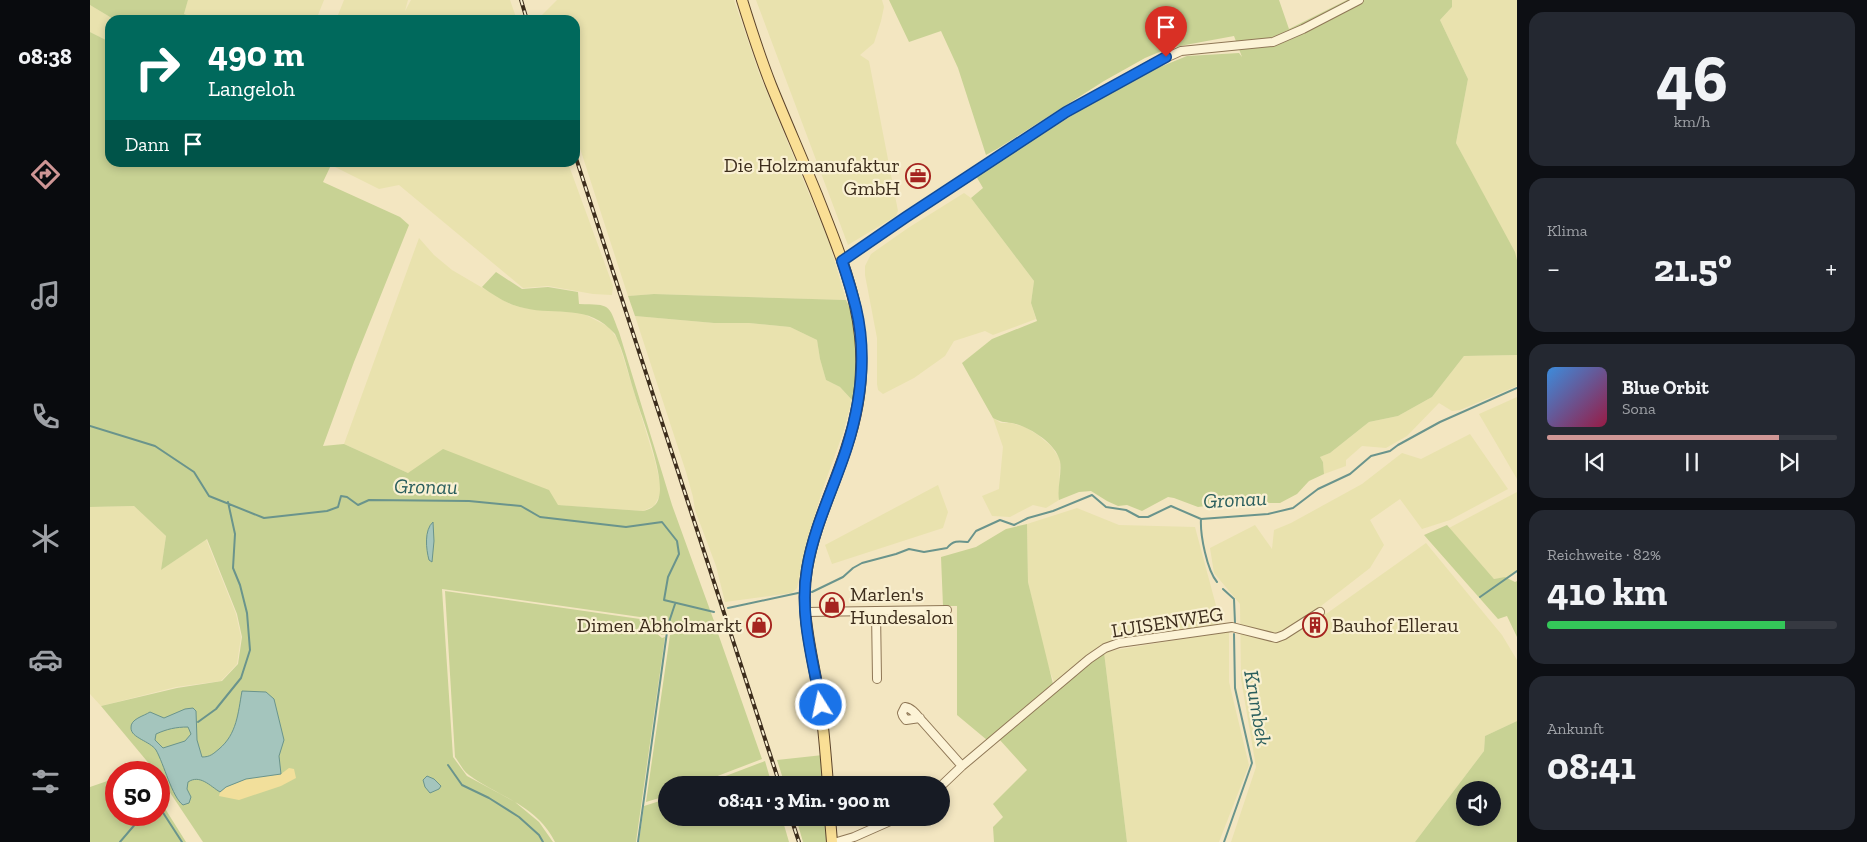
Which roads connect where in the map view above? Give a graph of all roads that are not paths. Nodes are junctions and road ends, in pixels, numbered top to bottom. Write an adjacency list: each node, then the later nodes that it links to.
1 (742, 0): 3 (main road)
2 (1359, 0): 3 (street)
3 (842, 261): 6 (main road)
4 (947, 610): 5 (street)
5 (876, 611): 6 (street); 8 (street)
6 (806, 612): 11 (main road)
7 (1320, 612): 10 (street, LUISENWEG)
8 (877, 679)
9 (920, 718): 10 (street)
10 (962, 766): 12 (street, LUISENWEG)
11 (827, 776)
12 (950, 777)
13 (831, 826): 15 (main road)
14 (879, 826): 16 (street)
15 (832, 842)
16 (838, 842)

